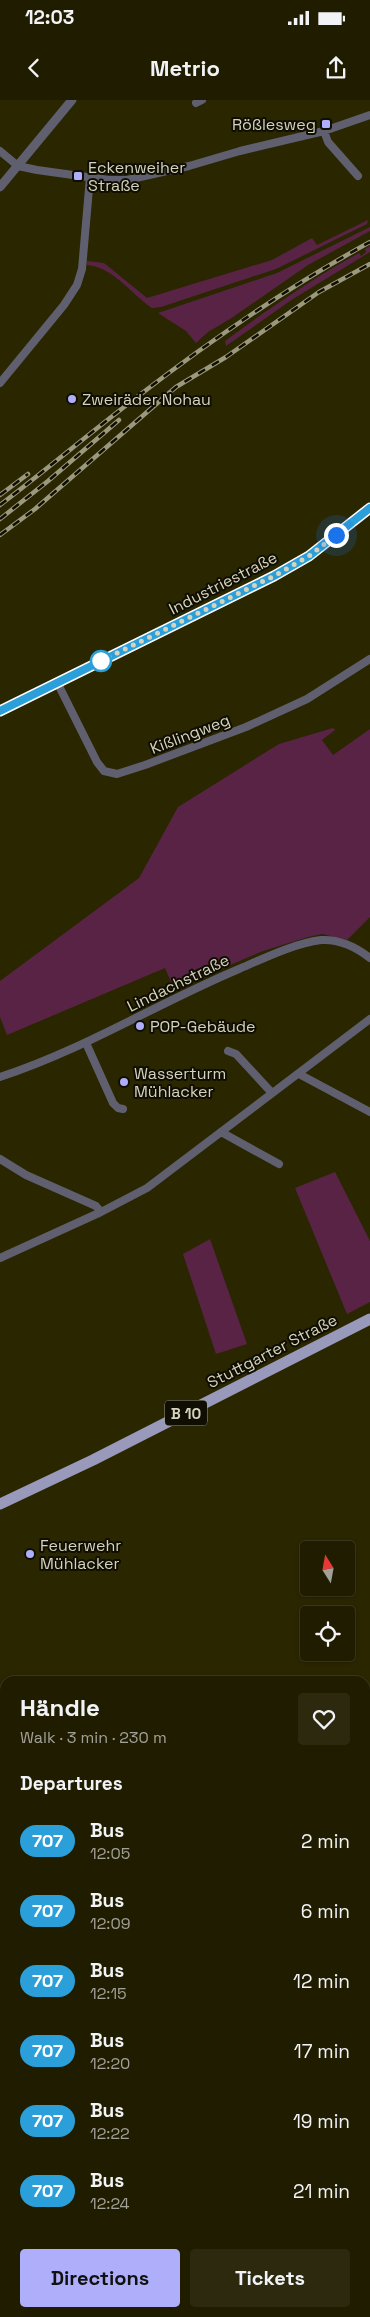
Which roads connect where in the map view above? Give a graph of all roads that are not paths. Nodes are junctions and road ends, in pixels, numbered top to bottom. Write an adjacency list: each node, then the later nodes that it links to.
1 (72, 100): 5 (street)
2 (370, 115): 3 (street)
3 (324, 131): 6 (street); 7 (street)
4 (0, 151): 5 (street)
5 (18, 166): 7 (street); 8 (street)
6 (358, 176)
7 (90, 177): 9 (street)
8 (0, 187)
9 (0, 383)
10 (370, 508): 12 (street, Industriestraße)
11 (370, 659): 12 (street, Kißlingweg)
12 (58, 682): 13 (street, Industriestraße)
13 (0, 711)
14 (370, 958): 16 (street, Lindachstraße)
15 (370, 1019): 18 (street)
16 (86, 1043): 19 (street, Lindachstraße); 21 (street)
17 (228, 1051): 20 (street)
18 (299, 1074): 20 (street); 22 (street)
19 (0, 1078)
20 (272, 1093): 23 (street)
21 (123, 1109)
22 (370, 1112)
23 (221, 1132): 25 (street); 26 (street)
24 (0, 1159): 26 (street)
25 (279, 1164)
26 (101, 1212): 27 (street)
27 (0, 1258)
28 (370, 1319): 29 (main road, Stuttgarter Straße / B 10)
29 (0, 1504)

